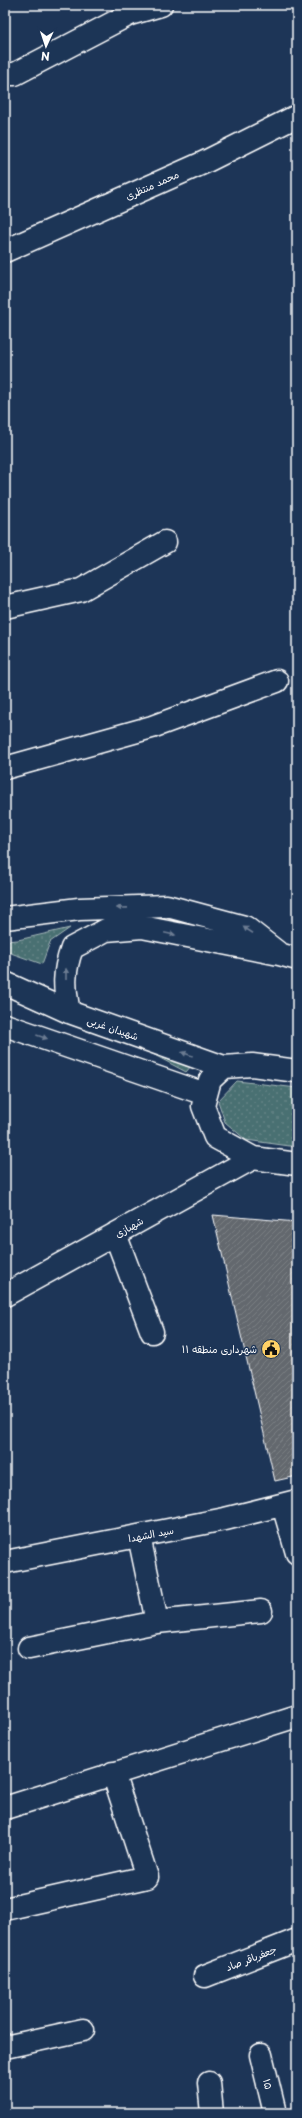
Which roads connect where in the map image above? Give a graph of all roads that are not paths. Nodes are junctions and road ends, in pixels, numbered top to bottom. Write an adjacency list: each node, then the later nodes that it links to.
1 (161, 5): 2 (street)
2 (5, 74)
3 (297, 116): 4 (street, محمد منتظری)
4 (5, 251)
5 (166, 542): 6 (street)
6 (5, 607)
7 (278, 682): 8 (street)
8 (5, 768)
9 (5, 918): 10 (street, one-way to 9)
10 (288, 956): 12 (street, one-way to 10)
11 (5, 983): 12 (street, شهیدان غربی)
12 (69, 1012): 14 (street, شهیدان غربی, one-way to 12)
13 (5, 1025): 16 (street, one-way to 16)
14 (224, 1067): 15 (street); 16 (street)
15 (297, 1071)
16 (205, 1094): 17 (street)
17 (252, 1158): 18 (street); 19 (street, شهبازی)
18 (297, 1164)
19 (115, 1234): 20 (street, شهبازی); 21 (street)
20 (5, 1295)
21 (152, 1332)
22 (290, 1503): 23 (street, سید الشهدا); 24 (street)
23 (139, 1536): 25 (street, سید الشهدا); 27 (street)
24 (297, 1553)
25 (5, 1562)
26 (261, 1611): 27 (street)
27 (157, 1622): 28 (street)
28 (29, 1648)
29 (297, 1716): 30 (street)
30 (113, 1773): 31 (street); 32 (street)
31 (5, 1808)
32 (5, 1909)
33 (297, 1940): 34 (street, جعفرباقر صاد)
34 (205, 1976)
35 (83, 2030): 36 (street)
36 (5, 2047)
37 (261, 2055): 40 (street, ۱۵)
38 (209, 2083): 39 (street)
39 (212, 2113)
40 (275, 2113)

